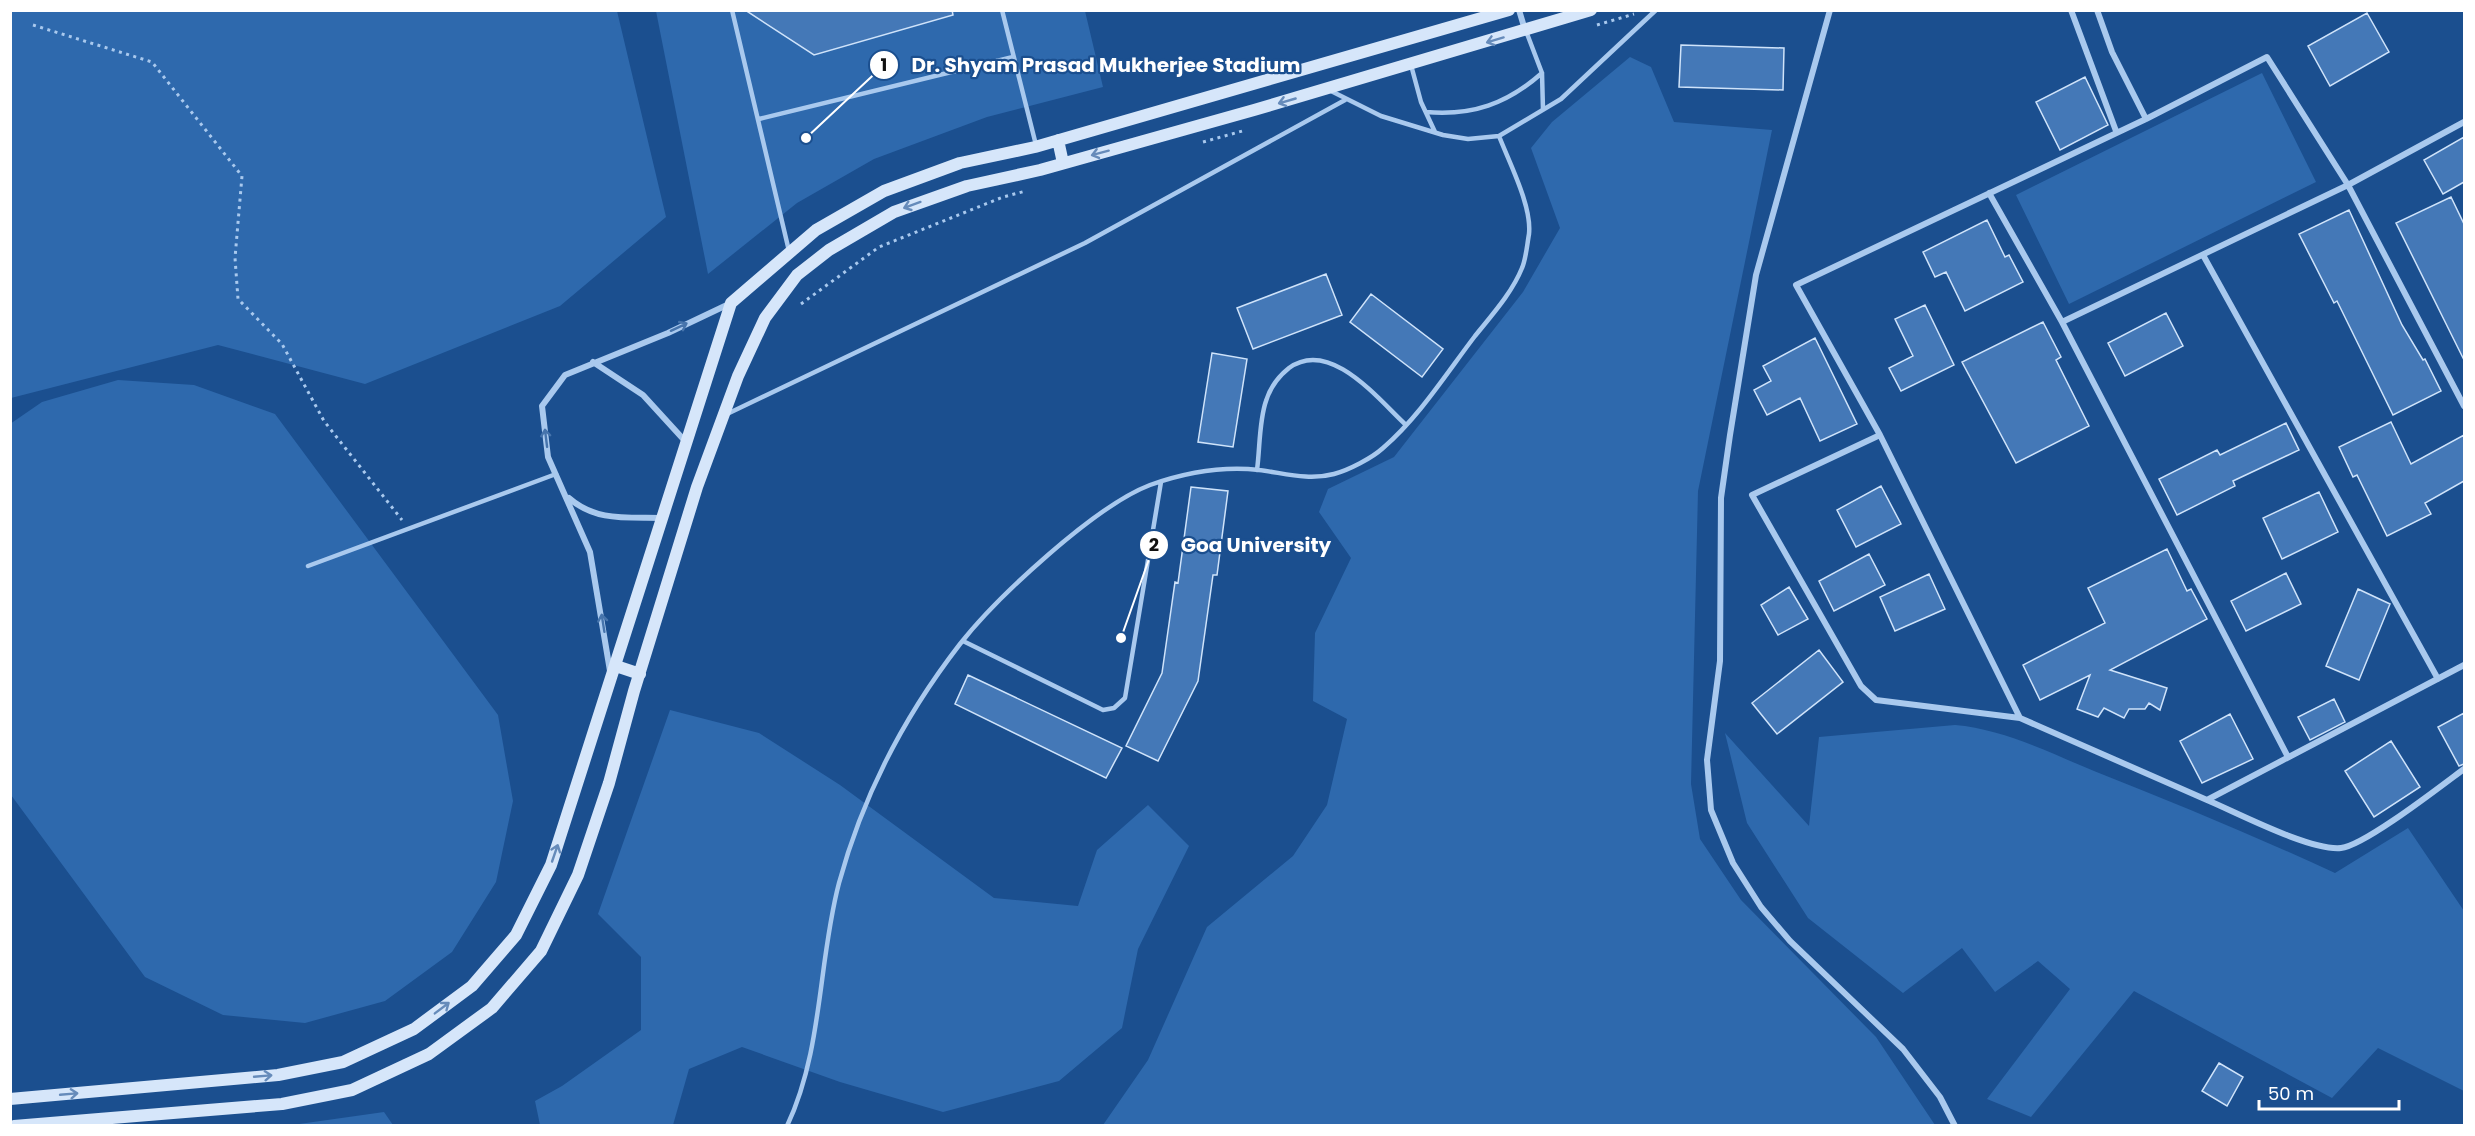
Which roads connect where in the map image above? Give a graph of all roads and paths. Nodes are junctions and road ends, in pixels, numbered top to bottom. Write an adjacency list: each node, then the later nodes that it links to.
1 (732, 10): 21 (lane)
2 (1002, 10): 14 (lane)
3 (1509, 10): 28 (main road)
4 (1520, 10): 13 (street)
5 (1591, 10): 13 (main road)
6 (1644, 10): 12 (path)
7 (1656, 10): 19 (lane)
8 (1830, 10): 66 (street)
9 (2071, 10): 25 (street)
10 (2097, 10): 22 (street)
11 (33, 25): 51 (path)
12 (1595, 25)
13 (1526, 30): 15 (main road, one-way to 15); 16 (lane)
14 (1013, 57): 21 (lane); 30 (lane)
15 (1412, 65): 17 (main road); 20 (lane)
16 (1542, 73): 19 (lane); 20 (lane)
17 (1327, 89): 18 (lane); 31 (main road, one-way to 31)
18 (1345, 100): 26 (lane); 42 (lane)
19 (1543, 110): 27 (lane)
20 (1426, 112): 26 (lane)
21 (759, 119): 35 (lane)
22 (2146, 119): 25 (street); 32 (street)
23 (2464, 122): 32 (street)
24 (1256, 127): 29 (path)
25 (2116, 131): 34 (street)
26 (1435, 132): 27 (lane)
27 (1499, 136): 43 (lane)
28 (1058, 140): 30 (main road); 31 (main road)
29 (1200, 143)
30 (1036, 146): 35 (main road)
31 (1063, 163): 42 (main road, one-way to 42)
32 (2348, 185): 36 (street); 41 (street)
33 (1032, 189): 38 (path)
34 (1989, 193): 39 (street); 44 (street)
35 (789, 251): 37 (main road)
36 (2203, 255): 39 (street); 57 (street)
37 (731, 303): 40 (street, one-way to 37); 45 (main road)
38 (801, 304)
39 (2062, 322): 60 (street)
40 (593, 362): 45 (street); 47 (street, one-way to 40)
41 (2464, 406)
42 (723, 416): 56 (main road)
43 (1406, 425): 46 (lane); 46 (lane)
44 (1880, 435): 59 (street); 59 (street)
45 (685, 441): 50 (main road)
46 (1257, 470): 48 (lane)
47 (556, 474): 49 (street); 51 (lane)
48 (1161, 482): 53 (lane); 53 (lane)
49 (566, 495): 50 (street); 58 (street, one-way to 49)
50 (662, 518): 55 (main road)
51 (409, 528): 52 (lane)
52 (308, 566)
53 (963, 641): 65 (lane)
54 (2464, 665): 57 (street)
55 (616, 666): 56 (main road); 58 (main road)
56 (640, 674): 64 (main road)
57 (2438, 679): 60 (street)
58 (611, 680): 63 (main road, one-way to 58)
59 (2020, 718): 62 (street)
60 (2288, 757): 62 (street)
61 (2464, 769): 62 (street)
62 (2207, 800)
63 (10, 1099)
64 (14, 1125)
65 (787, 1125)
66 (1955, 1125)

